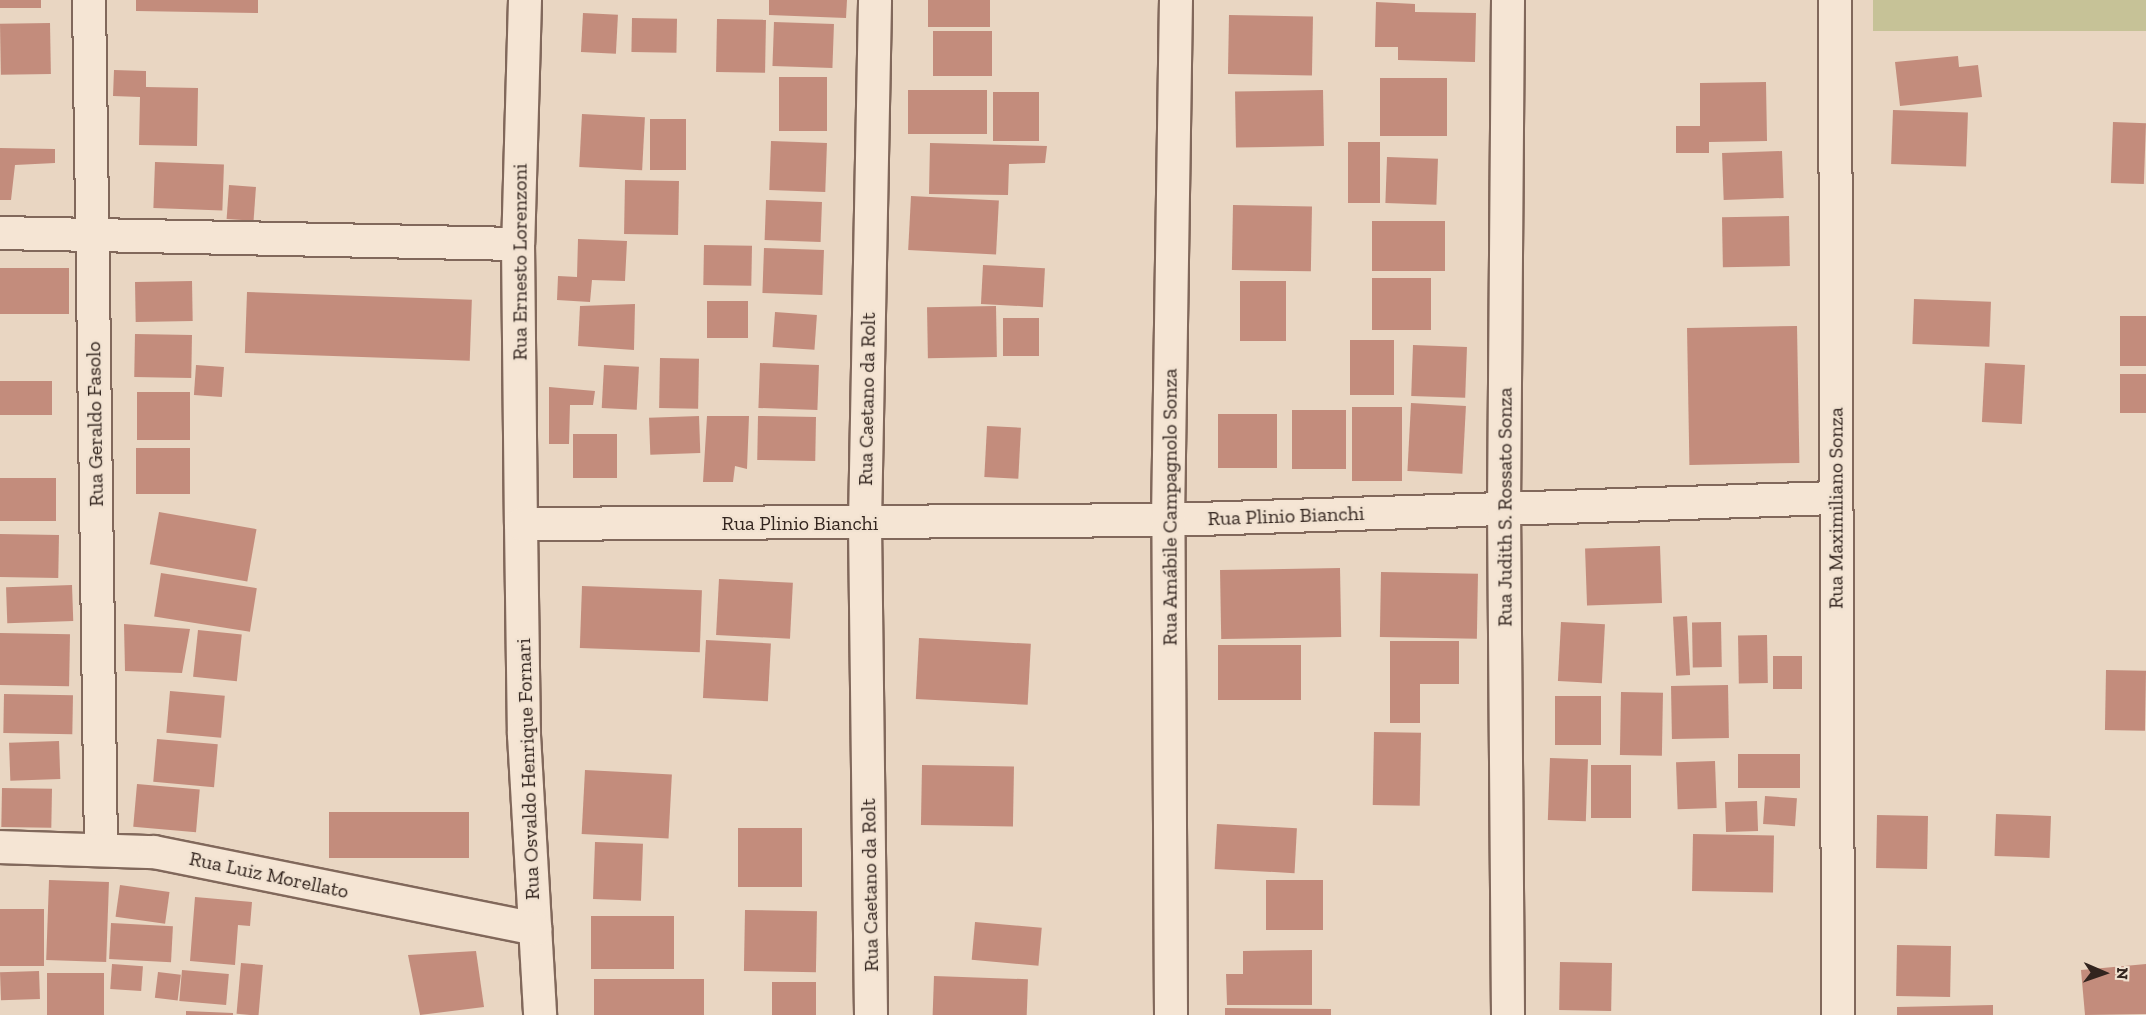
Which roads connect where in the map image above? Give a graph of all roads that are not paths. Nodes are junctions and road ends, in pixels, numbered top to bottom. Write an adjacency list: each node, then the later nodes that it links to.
1 (89, 0): 8 (street, Rua Geraldo Fasolo)
2 (525, 0): 9 (street, Rua Ernesto Lorenzoni)
3 (875, 0): 13 (street, Rua Caetano da Rolt)
4 (1176, 0): 12 (street, Rua Amábile Campagnolo Sonza)
5 (1508, 0): 11 (street, Rua Judith S. Rossato Sonza)
6 (1835, 0): 10 (street, Rua Maximiliano Sonza)
7 (0, 233): 8 (street)
8 (92, 233): 9 (street); 16 (street, Rua Geraldo Fasolo)
9 (518, 244): 14 (street, Rua Ernesto Lorenzoni)
10 (1835, 498): 11 (street, Rua Plinio Bianchi); 22 (street, Rua Maximiliano Sonza)
11 (1504, 510): 12 (street, Rua Plinio Bianchi); 21 (street, Rua Judith S. Rossato Sonza)
12 (1168, 520): 13 (street, Rua Plinio Bianchi); 20 (street, Rua Amábile Campagnolo Sonza)
13 (865, 523): 14 (street, Rua Plinio Bianchi); 19 (street, Rua Caetano da Rolt)
14 (521, 524): 17 (street, Rua Osvaldo Henrique Fornari)
15 (0, 847): 16 (street, Rua Luiz Morellato)
16 (101, 847): 17 (street, Rua Luiz Morellato)
17 (535, 929): 18 (street, Rua Osvaldo Henrique Fornari)
18 (540, 1015)
19 (872, 1015)
20 (1171, 1015)
21 (1508, 1015)
22 (1838, 1015)

